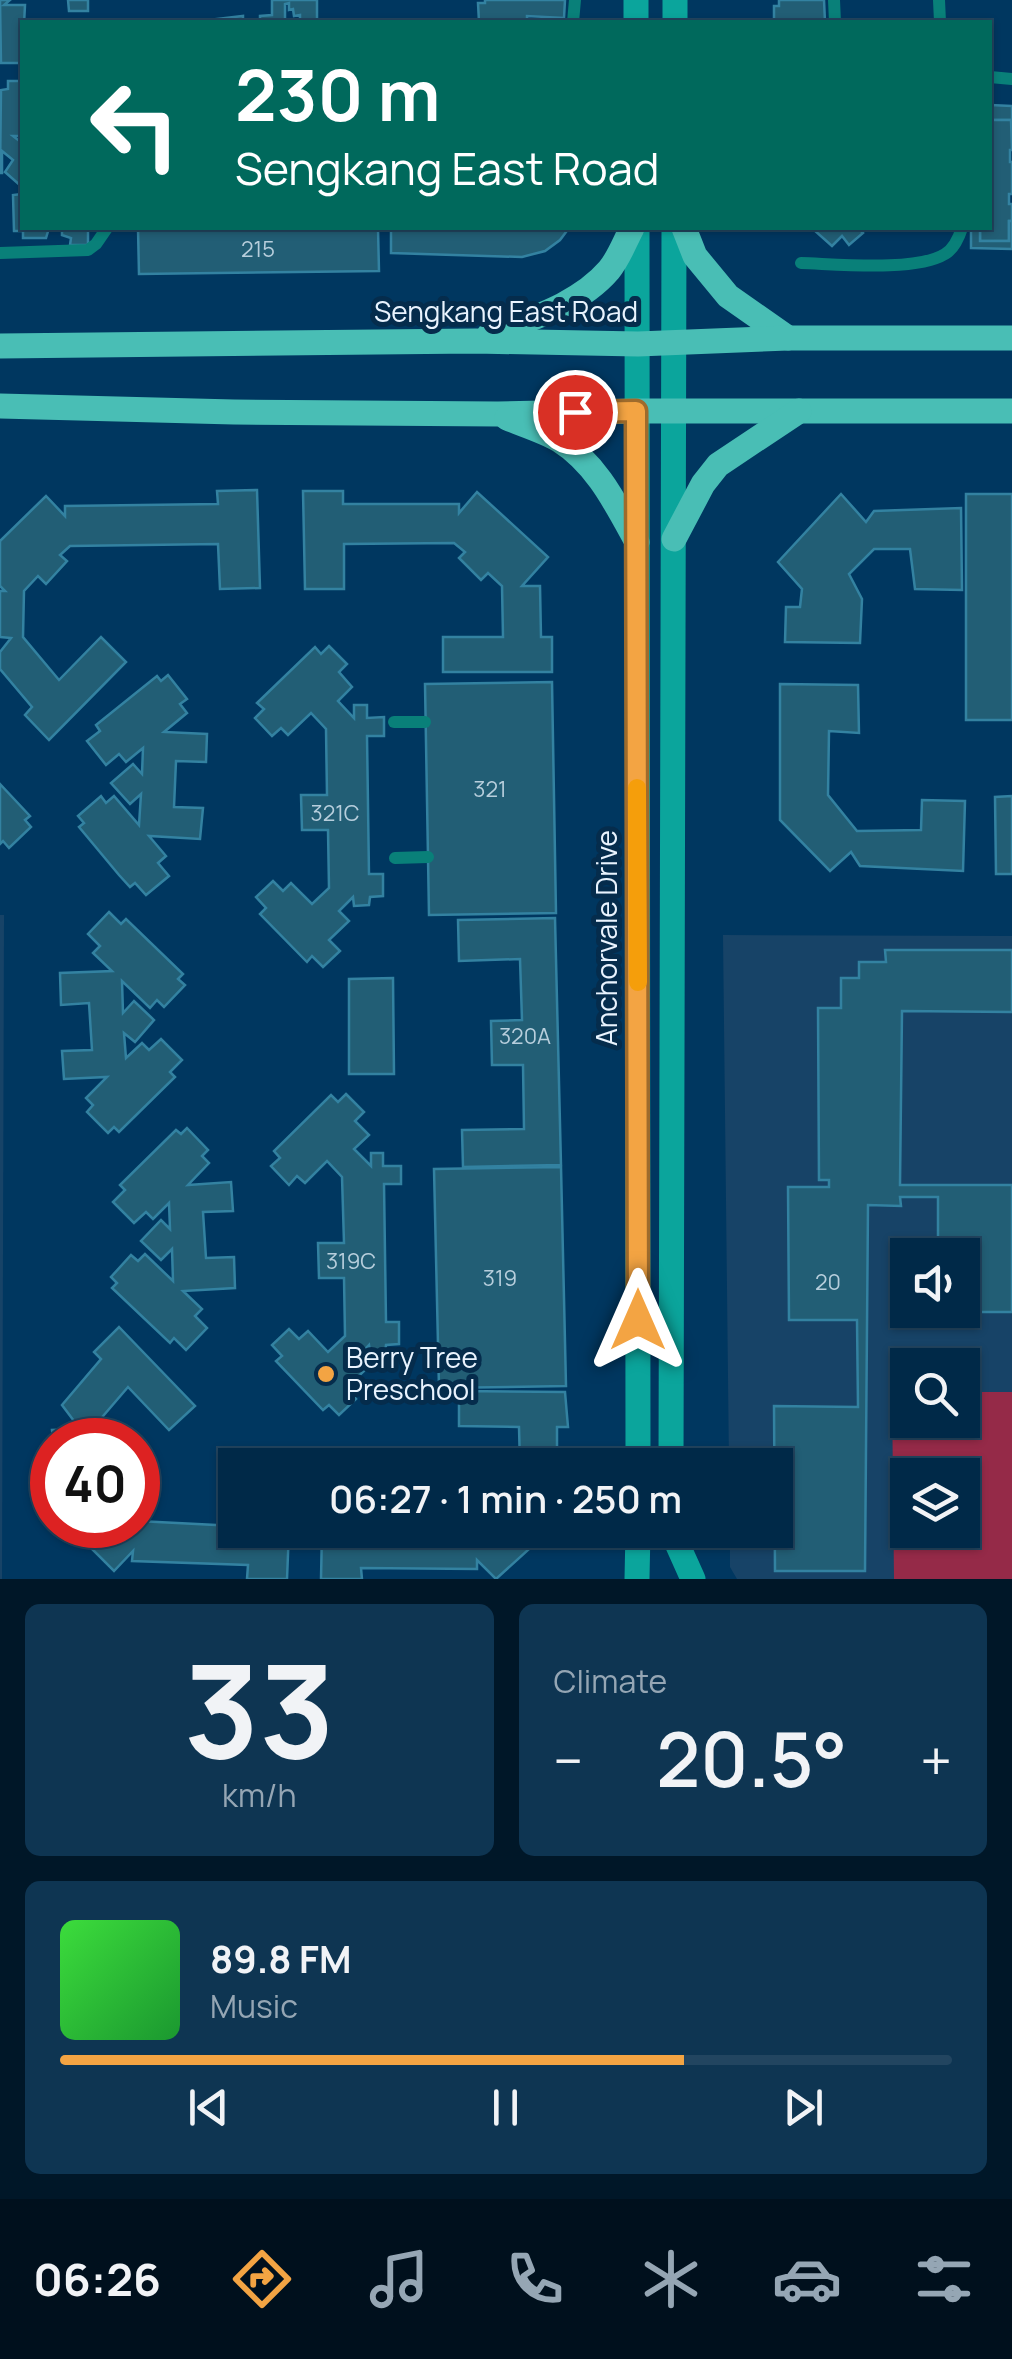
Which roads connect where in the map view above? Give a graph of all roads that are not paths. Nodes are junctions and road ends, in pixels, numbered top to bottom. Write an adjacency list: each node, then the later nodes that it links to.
1 (106, 230): 7 (lane)
2 (634, 230): 11 (main road)
3 (635, 230): 13 (street, Anchorvale Drive)
4 (674, 230): 12 (street)
5 (685, 230): 9 (main road)
6 (961, 230): 8 (lane)
7 (0, 253)
8 (801, 264)
9 (788, 338): 10 (main road, Sengkang East Road); 12 (main road, Sengkang East Road)
10 (1012, 338)
11 (475, 340): 13 (main road, Sengkang East Road); 14 (main road, Sengkang East Road)
12 (673, 343): 13 (main road, Sengkang East Road); 17 (street)
13 (638, 344): 16 (street, Anchorvale Drive)
14 (0, 346)
15 (0, 406): 20 (main road)
16 (636, 411): 17 (main road); 20 (main road); 22 (street, Anchorvale Drive)
17 (673, 411): 19 (main road); 21 (street)
18 (1012, 411): 19 (main road)
19 (799, 412): 21 (main road)
20 (498, 414): 22 (main road)
21 (674, 539): 28 (street)
22 (636, 542): 27 (street, Anchorvale Drive)
23 (394, 722): 24 (lane)
24 (425, 722)
25 (428, 857): 26 (lane)
26 (396, 858)
27 (638, 1448)
28 (671, 1448)
29 (633, 1548): 33 (street)
30 (638, 1548): 34 (street)
31 (671, 1548): 35 (street)
32 (679, 1548): 36 (street)
33 (619, 1579)
34 (638, 1579)
35 (671, 1579)
36 (693, 1579)

